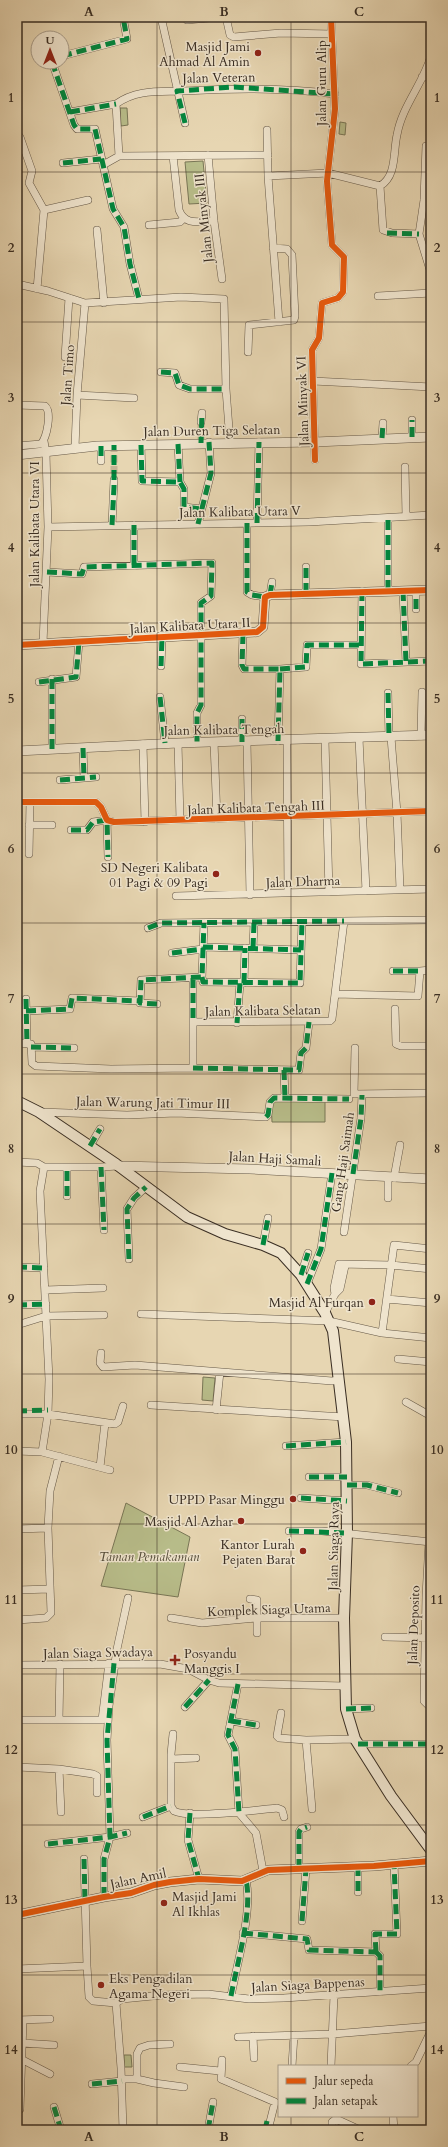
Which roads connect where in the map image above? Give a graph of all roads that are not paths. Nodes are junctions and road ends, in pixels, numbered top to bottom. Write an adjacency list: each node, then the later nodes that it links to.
1 (123, 17): 10 (street)
2 (161, 17): 15 (street, Jalan Veteran)
3 (220, 17): 7 (street)
4 (226, 17): 9 (street, Jalan Guru Alip)
5 (332, 17): 9 (street, Jalan Guru Alip)
6 (429, 17): 8 (street)
7 (187, 20)
8 (431, 22)
9 (332, 34): 16 (street, Jalan Guru Alip)
10 (70, 54)
11 (431, 56): 13 (street)
12 (55, 70): 18 (street)
13 (422, 77): 14 (street); 31 (street)
14 (431, 77)
15 (177, 91): 16 (street, Jalan Veteran); 17 (street); 19 (street)
16 (335, 94): 29 (street, Jalan Guru Alip)
17 (116, 104): 18 (street); 25 (street)
18 (70, 112): 27 (street)
19 (185, 123)
20 (267, 130): 24 (street)
21 (20, 137): 33 (street)
22 (426, 146): 38 (street)
23 (208, 155): 24 (street); 26 (street); 35 (street, Jalan Minyak III)
24 (268, 155): 30 (street)
25 (119, 156): 26 (street); 27 (street)
26 (173, 156): 34 (street)
27 (102, 162): 28 (street); 47 (street)
28 (63, 163)
29 (328, 173): 30 (street); 31 (street); 54 (street, Jalan Minyak VI)
30 (268, 176): 39 (street)
31 (380, 186): 38 (street)
32 (88, 200): 33 (street)
33 (44, 210): 43 (street)
34 (183, 219): 35 (street); 36 (street)
35 (214, 221): 41 (street, Jalan Minyak III)
36 (149, 225)
37 (97, 230): 49 (street)
38 (419, 234): 40 (street)
39 (273, 248): 50 (street); 50 (street)
40 (431, 273)
41 (222, 278)
42 (17, 284): 43 (street)
43 (37, 288): 46 (street)
44 (431, 293): 45 (street)
45 (378, 296)
46 (69, 298): 48 (street); 52 (street)
47 (139, 299): 49 (street); 56 (street)
48 (85, 303): 49 (street); 57 (street, Jalan Timo)
49 (104, 303)
50 (279, 322): 51 (street)
51 (248, 352)
52 (65, 356)
53 (161, 372): 56 (street)
54 (313, 381): 55 (street); 71 (street, Jalan Minyak VI)
55 (431, 387)
56 (226, 389): 69 (street)
57 (77, 395): 58 (street); 76 (street, Jalan Timo)
58 (134, 398)
59 (17, 405): 67 (street, Jalan Kalibata Utara VI)
60 (202, 413): 62 (street)
61 (412, 420): 64 (street)
62 (201, 422)
63 (382, 424): 66 (street)
64 (412, 437): 65 (street, Jalan Duren Tiga Selatan); 66 (street, Jalan Duren Tiga Selatan)
65 (431, 437)
66 (382, 438): 71 (street, Jalan Duren Tiga Selatan)
67 (44, 441): 74 (street); 77 (street, Jalan Kalibata Utara VI)
68 (204, 442): 69 (street, Jalan Duren Tiga Selatan); 73 (street, Jalan Duren Tiga Selatan); 84 (street)
69 (230, 442): 70 (street, Jalan Duren Tiga Selatan)
70 (259, 442): 71 (street, Jalan Duren Tiga Selatan); 89 (street)
71 (315, 442): 79 (street, Jalan Minyak VI)
72 (141, 444): 73 (street, Jalan Duren Tiga Selatan); 75 (street, Jalan Duren Tiga Selatan); 83 (street)
73 (178, 444): 83 (street)
74 (17, 446)
75 (101, 446): 76 (street, Jalan Duren Tiga Selatan); 80 (street)
76 (75, 448): 77 (street, Jalan Duren Tiga Selatan)
77 (46, 453): 78 (street, Jalan Duren Tiga Selatan); 93 (street, Jalan Kalibata Utara VI)
78 (17, 455)
79 (314, 460)
80 (101, 461)
81 (405, 467): 86 (street)
82 (114, 480): 91 (street)
83 (180, 482): 84 (street)
84 (201, 509): 90 (street)
85 (431, 515): 86 (street, Jalan Kalibata Utara V)
86 (406, 516): 87 (street, Jalan Kalibata Utara V)
87 (388, 518): 89 (street, Jalan Kalibata Utara V); 98 (street)
88 (247, 523): 89 (street, Jalan Kalibata Utara V); 90 (street, Jalan Kalibata Utara V); 104 (street)
89 (257, 523)
90 (198, 524): 92 (street, Jalan Kalibata Utara V)
91 (112, 525): 92 (street, Jalan Kalibata Utara V); 93 (street, Jalan Kalibata Utara V)
92 (134, 525): 94 (street)
93 (48, 527): 96 (street, Jalan Kalibata Utara VI)
94 (134, 566): 96 (street); 106 (street)
95 (306, 567): 103 (street)
96 (47, 572): 110 (street, Jalan Kalibata Utara VI)
97 (272, 582): 104 (street)
98 (388, 590): 101 (street); 102 (street)
99 (416, 590): 100 (street); 102 (street); 105 (street)
100 (431, 590)
101 (362, 591): 103 (street); 112 (street)
102 (403, 591): 114 (street)
103 (306, 593): 104 (street)
104 (268, 596): 107 (street, Jalan Kalibata Utara II)
105 (416, 609)
106 (202, 634): 107 (street, Jalan Kalibata Utara II); 108 (street, Jalan Kalibata Utara II); 129 (street)
107 (243, 634): 116 (street)
108 (162, 638): 109 (street, Jalan Kalibata Utara II); 115 (street)
109 (79, 642): 110 (street, Jalan Kalibata Utara II); 117 (street)
110 (42, 643): 111 (street, Jalan Kalibata Utara II)
111 (17, 645)
112 (361, 645): 114 (street); 116 (street)
113 (431, 660): 114 (street)
114 (406, 662)
115 (161, 666)
116 (280, 669): 128 (street)
117 (52, 679): 118 (street); 136 (street)
118 (39, 682)
119 (388, 692): 125 (street)
120 (422, 692): 124 (street)
121 (160, 697): 132 (street)
122 (242, 719): 131 (street)
123 (431, 735): 124 (street, Jalan Kalibata Tengah)
124 (421, 736): 125 (street, Jalan Kalibata Tengah)
125 (390, 737): 126 (street, Jalan Kalibata Tengah); 144 (street)
126 (359, 738): 127 (street, Jalan Kalibata Tengah); 145 (street)
127 (325, 740): 128 (street, Jalan Kalibata Tengah); 146 (street)
128 (282, 741): 131 (street, Jalan Kalibata Tengah); 147 (street)
129 (196, 742): 130 (street, Jalan Kalibata Tengah); 133 (street, Jalan Kalibata Tengah)
130 (214, 742): 131 (street, Jalan Kalibata Tengah); 151 (street)
131 (244, 742): 148 (street)
132 (165, 743): 133 (street, Jalan Kalibata Tengah); 134 (street, Jalan Kalibata Tengah)
133 (178, 743): 150 (street)
134 (143, 744): 135 (street, Jalan Kalibata Tengah); 152 (street)
135 (83, 748): 136 (street, Jalan Kalibata Tengah); 139 (street)
136 (52, 749): 137 (street, Jalan Kalibata Tengah)
137 (17, 751)
138 (96, 777): 139 (street)
139 (84, 778): 140 (street)
140 (60, 780)
141 (17, 802): 142 (street)
142 (30, 802): 149 (street); 153 (street)
143 (431, 811): 144 (street, Jalan Kalibata Tengah III)
144 (397, 813): 145 (street, Jalan Kalibata Tengah III); 158 (street)
145 (361, 814): 146 (street, Jalan Kalibata Tengah III); 160 (street)
146 (327, 815): 147 (street, Jalan Kalibata Tengah III); 161 (street)
147 (287, 817): 148 (street, Jalan Kalibata Tengah III); 162 (street)
148 (248, 818): 151 (street, Jalan Kalibata Tengah III); 163 (street)
149 (107, 820): 152 (street, Jalan Kalibata Tengah III); 155 (street); 157 (street)
150 (180, 820): 151 (street, Jalan Kalibata Tengah III); 152 (street, Jalan Kalibata Tengah III)
151 (217, 820)
152 (145, 822)
153 (28, 825): 154 (street); 156 (street)
154 (52, 825)
155 (71, 830)
156 (29, 854)
157 (108, 857)
158 (400, 889): 159 (street, Jalan Dharma); 160 (street, Jalan Dharma)
159 (431, 889)
160 (366, 890): 161 (street, Jalan Dharma)
161 (329, 892): 162 (street, Jalan Dharma)
162 (288, 893): 163 (street, Jalan Dharma)
163 (250, 895): 164 (street, Jalan Dharma)
164 (176, 896)
165 (431, 920): 166 (street)
166 (344, 921): 167 (street); 181 (street)
167 (302, 922): 169 (street); 173 (street)
168 (204, 923): 169 (street); 170 (street); 171 (street)
169 (254, 923): 172 (street)
170 (148, 928)
171 (204, 948): 172 (street); 174 (street); 179 (street)
172 (249, 948): 173 (street); 180 (street)
173 (301, 950): 180 (street)
174 (172, 952)
175 (431, 970): 177 (street)
176 (393, 971): 177 (street)
177 (420, 971): 181 (street)
178 (193, 978): 179 (street); 183 (street); 187 (street)
179 (202, 978): 180 (street)
180 (242, 983): 189 (street)
181 (336, 994): 188 (street, Jalan Kalibata Selatan)
182 (26, 999): 186 (street)
183 (140, 1002): 184 (street); 186 (street)
184 (157, 1004)
185 (395, 1009): 192 (street)
186 (26, 1011): 191 (street)
187 (193, 1022): 189 (street, Jalan Kalibata Selatan); 195 (street)
188 (309, 1022): 189 (street, Jalan Kalibata Selatan); 196 (street)
189 (237, 1023)
190 (17, 1043): 191 (street)
191 (29, 1045): 193 (street); 195 (street)
192 (431, 1046)
193 (74, 1048)
194 (355, 1048): 198 (street)
195 (193, 1068): 196 (street)
196 (284, 1070): 199 (street)
197 (431, 1093): 198 (street)
198 (362, 1095): 212 (street, Gang Haji Saimah)
199 (285, 1098): 200 (street); 202 (street, Jalan Warung Jati Timur III)
200 (349, 1099)
201 (17, 1101): 202 (main road, Jalan Siaga Raya)
202 (40, 1112): 205 (main road, Jalan Siaga Raya)
203 (100, 1129): 205 (street)
204 (400, 1145): 213 (street)
205 (90, 1146): 208 (main road, Jalan Siaga Raya)
206 (17, 1162): 207 (street)
207 (44, 1166): 209 (street); 227 (street)
208 (118, 1166): 210 (street); 211 (street, Jalan Haji Samali); 215 (main road, Jalan Siaga Raya)
209 (67, 1167): 210 (street); 216 (street)
210 (101, 1167): 219 (street)
211 (332, 1174): 212 (street, Jalan Haji Samali); 230 (street)
212 (353, 1174): 213 (street, Jalan Haji Samali); 220 (street, Gang Haji Saimah)
213 (391, 1178): 214 (street, Jalan Haji Samali); 217 (street)
214 (431, 1180)
215 (146, 1186): 221 (main road, Jalan Siaga Raya); 224 (street)
216 (67, 1196)
217 (388, 1198)
218 (268, 1218): 221 (street)
219 (104, 1230)
220 (344, 1232)
221 (263, 1245): 229 (main road, Jalan Siaga Raya)
222 (431, 1249): 225 (street)
223 (308, 1253): 229 (street)
224 (129, 1259)
225 (391, 1265): 228 (street); 233 (street); 240 (street)
226 (17, 1267): 227 (street)
227 (44, 1268): 232 (street)
228 (431, 1270)
229 (301, 1275): 230 (main road, Jalan Siaga Raya)
230 (307, 1284): 240 (main road, Jalan Siaga Raya)
231 (103, 1288): 232 (street)
232 (45, 1290): 236 (street)
233 (387, 1299): 234 (street); 242 (street)
234 (431, 1303)
235 (17, 1304): 236 (street)
236 (46, 1304): 239 (street)
237 (141, 1314): 240 (street)
238 (104, 1315): 239 (street)
239 (46, 1316): 241 (street); 255 (street)
240 (327, 1317): 242 (street); 248 (main road, Jalan Siaga Raya)
241 (17, 1325)
242 (382, 1333): 243 (street)
243 (431, 1338)
244 (101, 1353): 247 (street)
245 (398, 1359): 246 (street)
246 (431, 1362)
247 (220, 1372): 248 (street); 253 (street)
248 (339, 1380): 257 (main road, Jalan Siaga Raya)
249 (406, 1402): 250 (street)
250 (431, 1404)
251 (123, 1406): 258 (street)
252 (151, 1406): 253 (street)
253 (216, 1410): 257 (street)
254 (17, 1411): 255 (street)
255 (48, 1412): 256 (street); 258 (street); 262 (street)
256 (17, 1414)
257 (344, 1417): 259 (main road, Jalan Siaga Raya)
258 (105, 1423): 264 (street)
259 (346, 1442): 260 (street); 267 (main road, Jalan Siaga Raya)
260 (286, 1446)
261 (17, 1451): 262 (street)
262 (42, 1452): 263 (street)
263 (59, 1456): 264 (street); 271 (street)
264 (100, 1468): 265 (street)
265 (110, 1470)
266 (309, 1477): 267 (street)
267 (347, 1481): 268 (street); 270 (main road, Jalan Siaga Raya)
268 (398, 1493)
269 (301, 1498): 270 (street)
270 (347, 1501): 274 (main road, Jalan Siaga Raya)
271 (48, 1528): 272 (street); 276 (street)
272 (17, 1529)
273 (289, 1531): 274 (street)
274 (347, 1533): 275 (street); 283 (main road, Jalan Siaga Raya)
275 (430, 1542): 278 (street, Jalan Deposito)
276 (50, 1589): 277 (street); 284 (street)
277 (17, 1590)
278 (428, 1596): 287 (street, Jalan Deposito)
279 (128, 1598): 288 (street)
280 (250, 1598): 282 (street)
281 (171, 1618): 282 (street, Komplek Siaga Utama)
282 (257, 1618): 283 (street, Komplek Siaga Utama); 285 (street)
283 (344, 1618): 293 (main road, Jalan Siaga Raya)
284 (17, 1620)
285 (257, 1633)
286 (385, 1637): 287 (street)
287 (428, 1638): 294 (street, Jalan Deposito)
288 (112, 1663): 289 (street, Jalan Siaga Swadaya); 291 (street, Jalan Siaga Swadaya); 300 (street); 321 (street)
289 (60, 1664): 290 (street, Jalan Siaga Swadaya); 300 (street)
290 (17, 1665)
291 (209, 1680): 292 (street, Jalan Siaga Swadaya); 295 (street)
292 (238, 1684): 293 (street, Jalan Siaga Swadaya); 301 (street)
293 (344, 1686): 297 (main road, Jalan Siaga Raya)
294 (431, 1705)
295 (185, 1707)
296 (371, 1708): 297 (street)
297 (346, 1709): 305 (main road, Jalan Siaga Raya)
298 (280, 1713): 304 (street)
299 (17, 1720): 300 (street)
300 (59, 1720)
301 (231, 1721): 302 (street); 316 (street)
302 (256, 1725)
303 (173, 1734): 308 (street)
304 (306, 1740): 305 (street); 313 (street)
305 (356, 1742): 306 (street); 322 (main road, Jalan Siaga Raya)
306 (431, 1744)
307 (196, 1758): 308 (street)
308 (171, 1759): 312 (street)
309 (17, 1767): 310 (street)
310 (59, 1769): 311 (street); 314 (street)
311 (97, 1793)
312 (171, 1806): 315 (street); 317 (street)
313 (312, 1809)
314 (61, 1812)
315 (190, 1813): 316 (street); 331 (street)
316 (239, 1813): 318 (street); 330 (street)
317 (143, 1817)
318 (284, 1817)
319 (307, 1827): 329 (street)
320 (127, 1833): 321 (street)
321 (110, 1837): 323 (street); 334 (street)
322 (427, 1839): 324 (main road, Jalan Siaga Raya)
323 (48, 1844)
324 (431, 1850)
325 (84, 1859): 335 (street)
326 (431, 1861): 327 (street, Jalan Amil)
327 (394, 1864): 328 (street, Jalan Amil); 339 (street)
328 (358, 1866): 329 (street, Jalan Amil); 333 (street)
329 (303, 1869): 330 (street, Jalan Amil); 337 (street)
330 (263, 1871): 332 (street, Jalan Amil)
331 (199, 1879): 332 (street, Jalan Amil); 334 (street, Jalan Amil)
332 (246, 1880): 338 (street)
333 (358, 1892)
334 (104, 1897): 335 (street, Jalan Amil)
335 (85, 1901): 336 (street, Jalan Amil); 340 (street)
336 (17, 1915)
337 (302, 1921)
338 (243, 1933): 339 (street); 345 (street)
339 (376, 1952): 343 (street)
340 (86, 1966): 341 (street); 346 (street)
341 (17, 1968)
342 (431, 1988): 343 (street, Jalan Siaga Bappenas)
343 (380, 1992): 344 (street, Jalan Siaga Bappenas)
344 (334, 1995): 345 (street, Jalan Siaga Bappenas); 351 (street)
345 (231, 1996): 346 (street, Jalan Siaga Bappenas)
346 (116, 2003): 368 (street)
347 (50, 2019): 348 (street)
348 (20, 2020): 355 (street)
349 (431, 2026): 351 (street)
350 (431, 2031): 363 (street)
351 (333, 2034): 353 (street); 362 (street)
352 (253, 2036): 353 (street); 354 (street); 358 (street)
353 (294, 2036): 361 (street)
354 (238, 2037)
355 (22, 2043): 357 (street); 359 (street)
356 (170, 2044): 367 (street)
357 (54, 2045)
358 (254, 2058)
359 (21, 2059): 366 (street); 373 (street)
360 (222, 2060): 365 (street)
361 (292, 2065)
362 (331, 2065)
363 (412, 2065)
364 (180, 2067): 365 (street)
365 (220, 2071): 380 (street)
366 (50, 2074)
367 (137, 2078): 368 (street); 370 (street)
368 (122, 2080): 369 (street); 377 (street)
369 (92, 2084)
370 (184, 2087)
371 (213, 2102): 378 (street)
372 (54, 2107): 376 (street)
373 (20, 2109)
374 (393, 2117): 383 (street)
375 (267, 2121): 379 (street)
376 (61, 2130)
377 (123, 2130)
378 (208, 2130)
379 (265, 2130)
380 (268, 2130)
381 (332, 2130): 382 (street)
382 (360, 2130)
383 (394, 2130)

